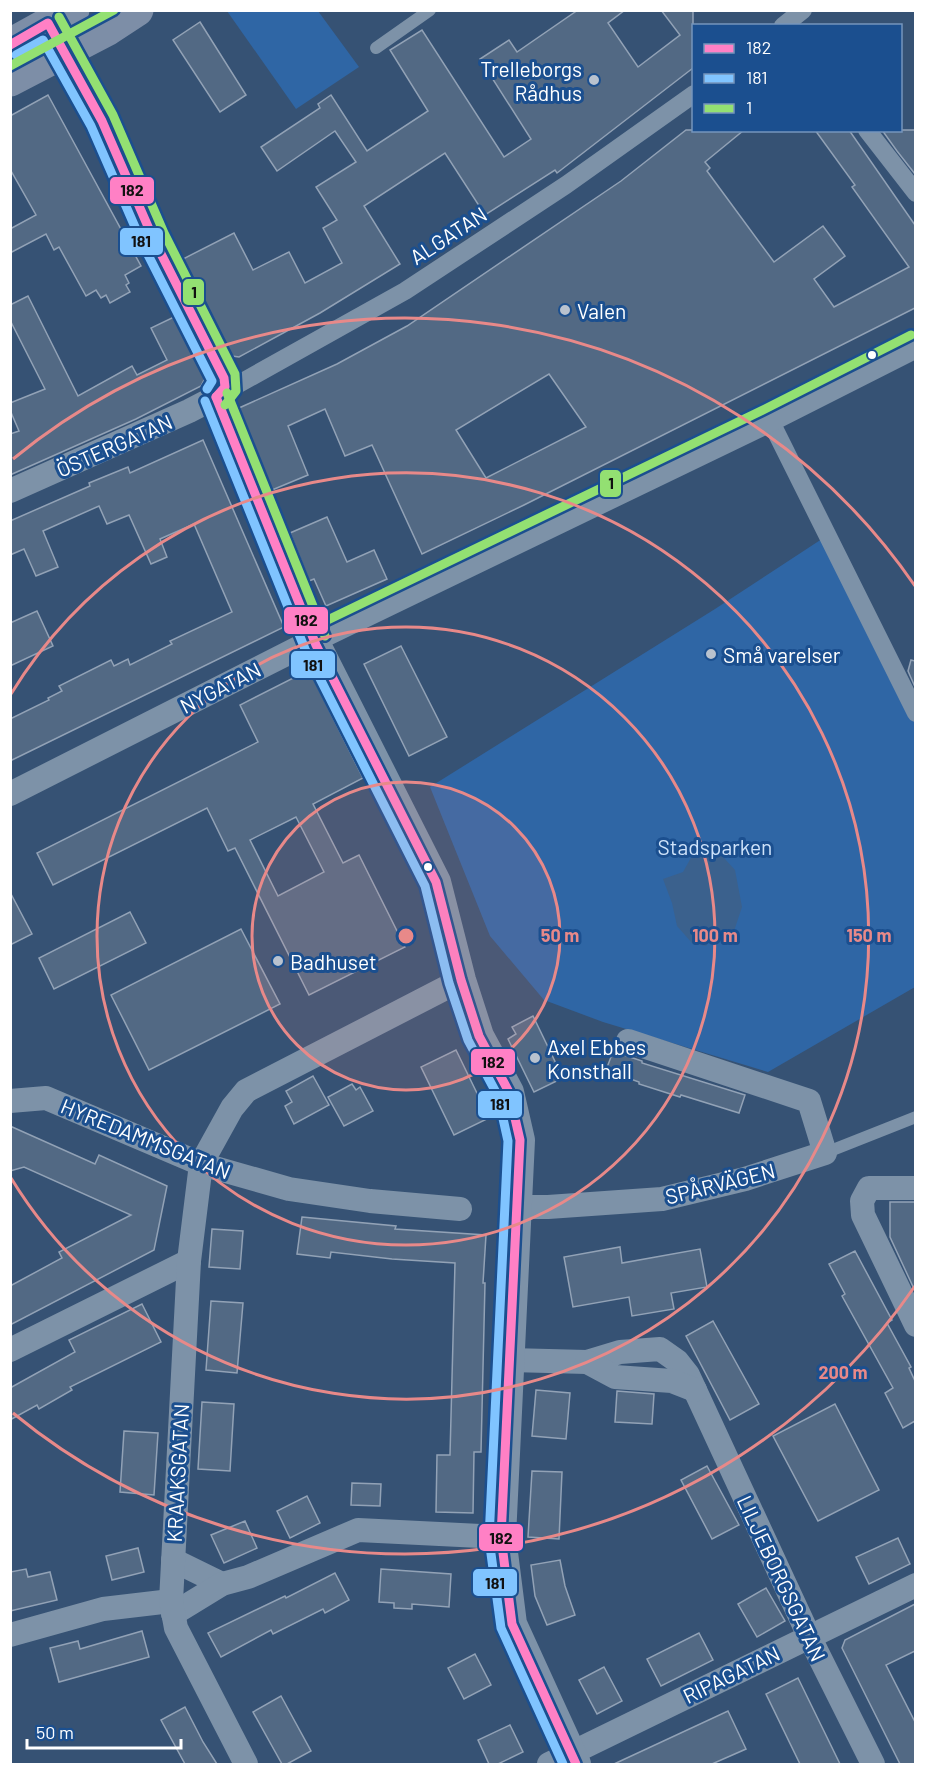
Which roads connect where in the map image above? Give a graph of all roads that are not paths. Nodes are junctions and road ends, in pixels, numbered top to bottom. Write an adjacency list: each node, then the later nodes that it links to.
1 (137, 10): 8 (main road)
2 (430, 10): 7 (lane)
3 (803, 10): 5 (street)
4 (53, 15): 6 (main road); 8 (street)
5 (785, 24)
6 (10, 45)
7 (376, 48)
8 (64, 51): 9 (main road); 14 (street)
9 (10, 80)
10 (692, 95): 14 (street, ALGATAN)
11 (869, 132): 12 (street)
12 (915, 193)
13 (915, 346): 15 (street, NYGATAN)
14 (216, 397): 16 (street, ÖSTERGATAN); 17 (street)
15 (770, 420): 17 (street, NYGATAN); 18 (street)
16 (10, 490)
17 (314, 640): 19 (street, NYGATAN); 20 (street)
18 (915, 713)
19 (10, 794)
20 (461, 980): 25 (street); 27 (street)
21 (628, 1041): 24 (street)
22 (10, 1101): 25 (street, HYREDAMMSGATAN)
23 (915, 1117): 24 (lane, SPÅRVÄGEN)
24 (825, 1153): 27 (street, SPÅRVÄGEN)
25 (201, 1164): 28 (street, HYREDAMMSGATAN); 29 (street, KRAAKSGATAN)
26 (915, 1188): 30 (street)
27 (516, 1207): 32 (street)
28 (460, 1209)
29 (189, 1261): 31 (street); 34 (street, KRAAKSGATAN)
30 (915, 1325)
31 (10, 1350)
32 (510, 1360): 33 (street); 39 (street, LILJEBORGSGATAN)
33 (501, 1537): 35 (street); 40 (street)
34 (173, 1560): 35 (street); 37 (street, KRAAKSGATAN)
35 (222, 1584): 37 (street)
36 (915, 1585): 39 (street, RIPAGATAN)
37 (172, 1607): 38 (street); 41 (street, KRAAKSGATAN)
38 (10, 1635)
39 (809, 1636): 40 (street, RIPAGATAN); 42 (street, LILJEBORGSGATAN)
40 (565, 1761)
41 (246, 1764)
42 (873, 1764)

